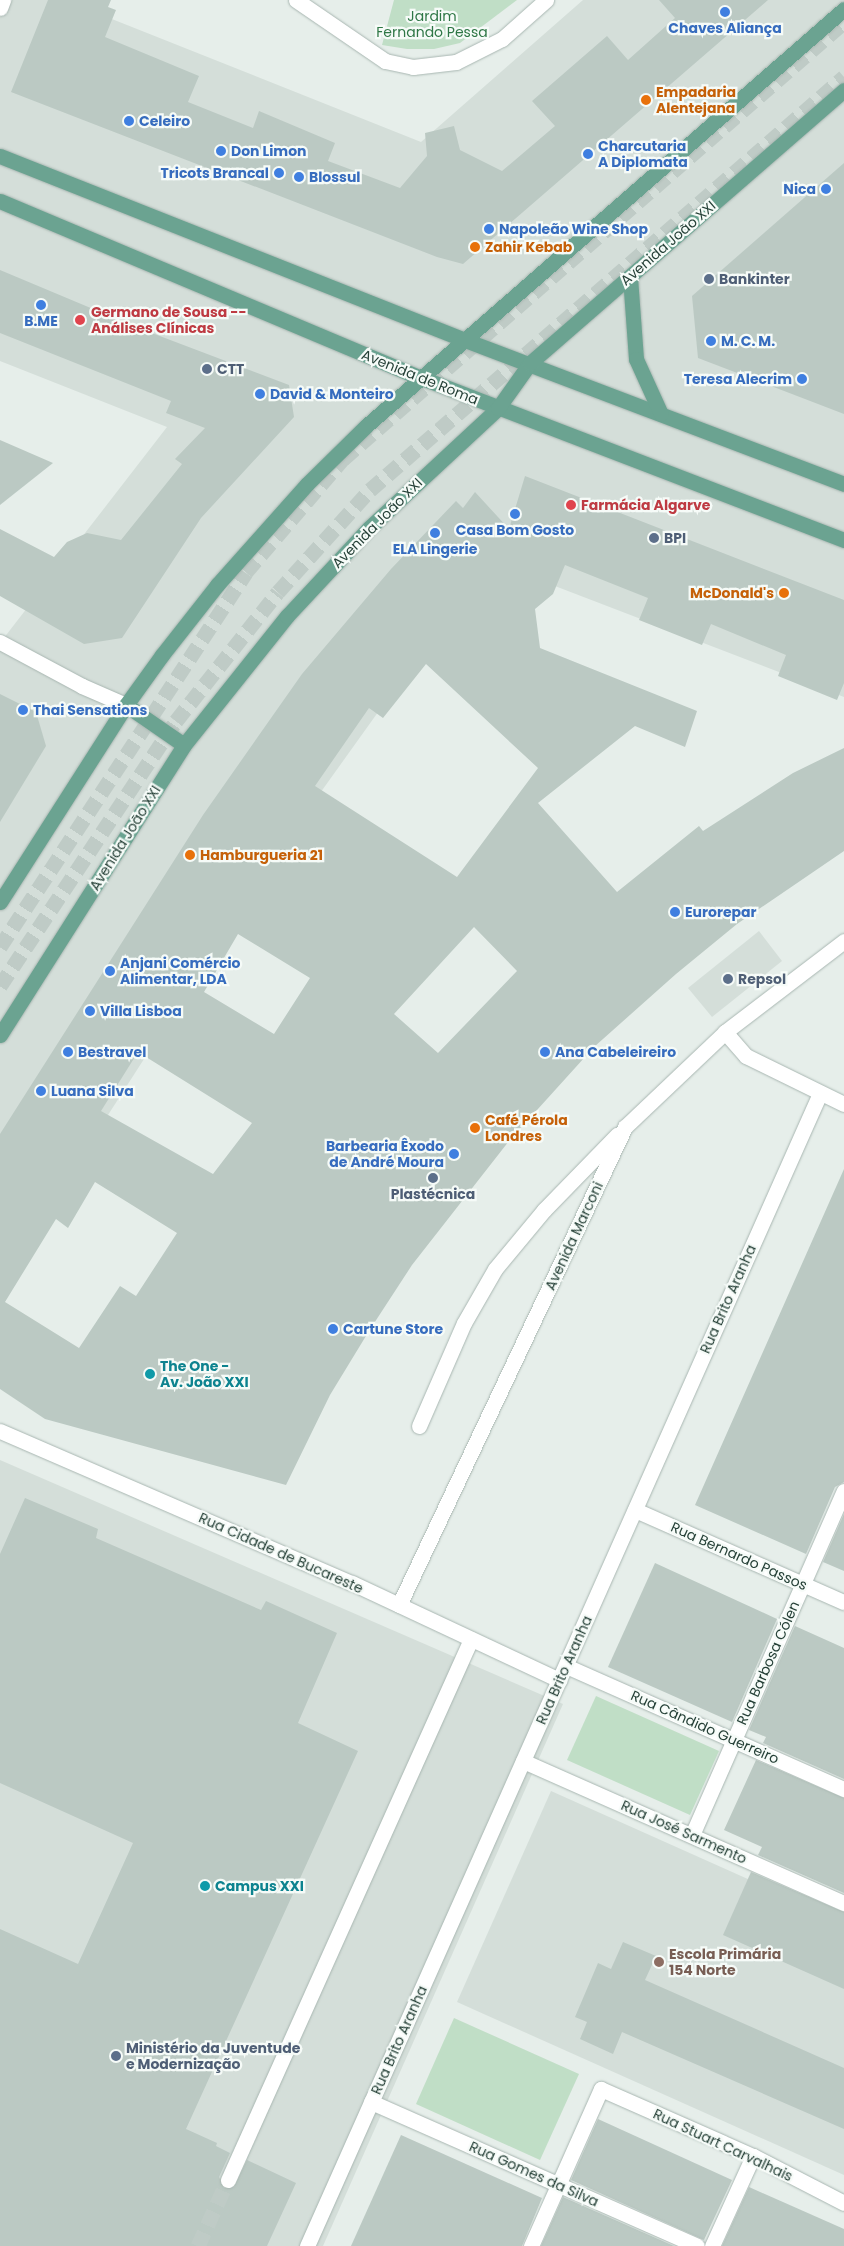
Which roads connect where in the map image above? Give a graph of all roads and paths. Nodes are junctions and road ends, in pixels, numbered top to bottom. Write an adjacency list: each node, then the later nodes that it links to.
1 (3, 0): 4 (street)
2 (296, 0): 3 (street)
3 (546, 0)
4 (0, 8)
5 (844, 9): 10 (main road)
6 (844, 90): 9 (main road, Avenida João XXI)
7 (0, 156): 10 (main road)
8 (0, 201): 12 (main road, Avenida de Roma)
9 (630, 276): 11 (main road, Avenida João XXI); 14 (main road)
10 (465, 340): 11 (main road); 12 (main road)
11 (530, 363): 13 (main road, Avenida João XXI); 14 (main road)
12 (422, 378): 13 (main road, Avenida de Roma); 18 (main road)
13 (498, 408): 16 (main road, Avenida de Roma); 19 (main road, Avenida João XXI)
14 (661, 414): 15 (main road)
15 (844, 484)
16 (844, 540)
17 (0, 642): 18 (street)
18 (126, 705): 19 (main road); 20 (main road)
19 (184, 745): 23 (main road, Avenida João XXI)
20 (0, 902)
21 (844, 941): 22 (street, Avenida Marconi)
22 (725, 1032): 24 (street); 26 (street, Avenida Marconi)
23 (0, 1036)
24 (820, 1093): 25 (street); 30 (street, Rua Brito Aranha)
25 (844, 1104)
26 (625, 1127): 27 (street); 33 (street, Avenida Marconi)
27 (419, 1426)
28 (0, 1431): 33 (street, Rua Cidade de Bucareste)
29 (844, 1491): 31 (street, Rua Barbosa Cólen)
30 (635, 1510): 31 (street, Rua Bernardo Passos); 35 (street, Rua Brito Aranha)
31 (803, 1584): 32 (street, Rua Bernardo Passos); 37 (street, Rua Barbosa Cólen)
32 (844, 1602)
33 (399, 1605): 34 (street, Rua Cidade de Bucareste)
34 (470, 1639): 36 (street, Rua Cidade de Bucareste); 44 (street)
35 (566, 1666): 36 (street, Rua Brito Aranha); 37 (street, Rua Cândido Guerreiro)
36 (559, 1680): 38 (street, Rua Brito Aranha)
37 (734, 1740): 39 (street, Rua Cândido Guerreiro); 40 (street, Rua Barbosa Cólen)
38 (523, 1761): 40 (street, Rua José Sarmento); 42 (street, Rua Brito Aranha)
39 (844, 1789)
40 (692, 1835): 41 (street, Rua José Sarmento)
41 (844, 1903)
42 (371, 2102): 45 (street, Rua Gomes da Silva); 47 (street, Rua Brito Aranha)
43 (753, 2156): 45 (street, Rua Stuart Carvalhais); 46 (street, Rua Stuart Carvalhais); 50 (street)
44 (228, 2180)
45 (558, 2185): 48 (street); 49 (street, Rua Gomes da Silva)
46 (844, 2203)
47 (307, 2246)
48 (531, 2246)
49 (696, 2246)
50 (712, 2246)

